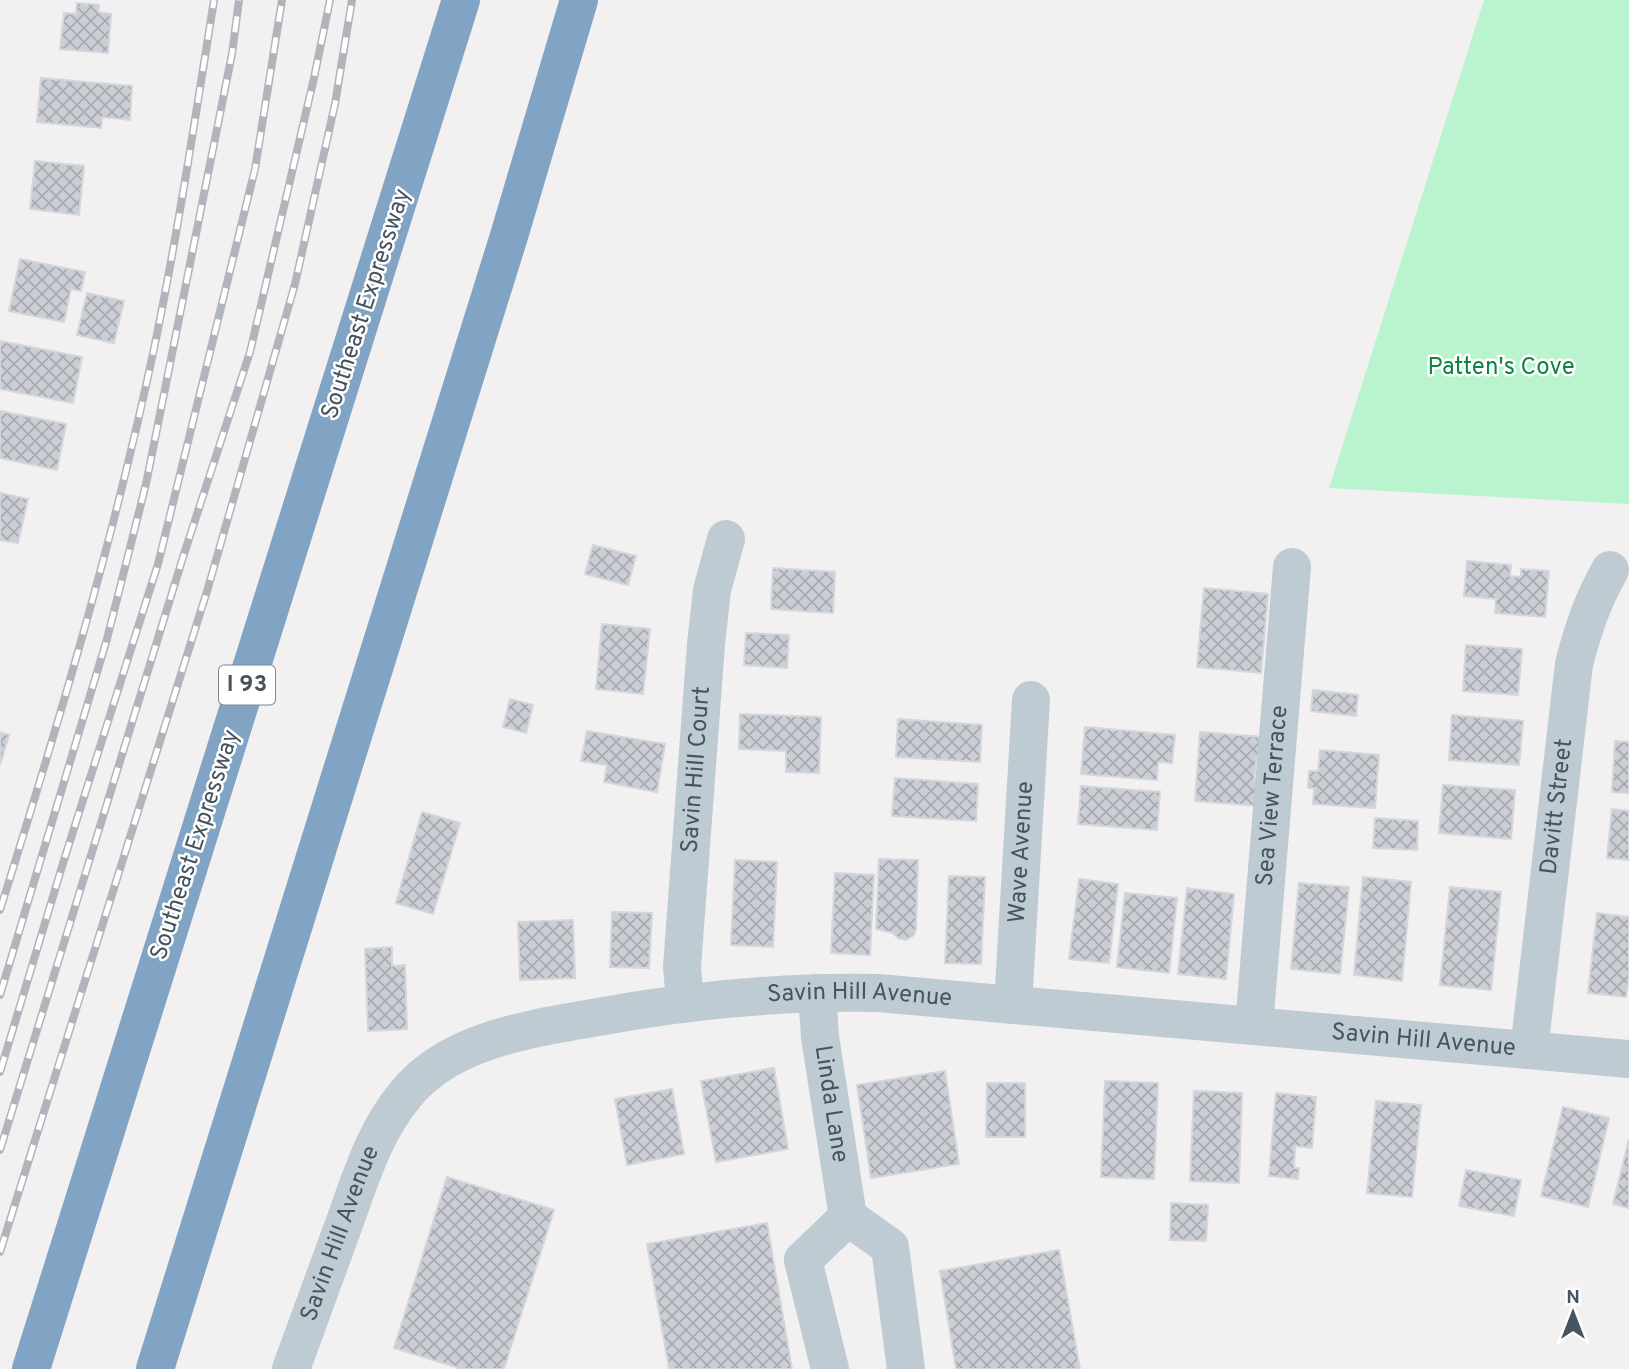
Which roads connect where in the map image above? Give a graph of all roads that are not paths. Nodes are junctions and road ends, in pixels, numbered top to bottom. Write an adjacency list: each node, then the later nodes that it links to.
1 (461, 0): 14 (highway, Southeast Expressway / I 93)
2 (579, 0): 15 (highway)
3 (726, 540): 8 (street, Savin Hill Court)
4 (1292, 567): 10 (street, Sea View Terrace)
5 (1610, 570): 11 (street, Davitt Street)
6 (1031, 700): 9 (street, Wave Avenue)
7 (817, 993): 8 (street, Savin Hill Avenue); 9 (street, Savin Hill Avenue); 13 (street, Linda Lane)
8 (685, 1002): 16 (street, Savin Hill Avenue)
9 (1013, 1004): 10 (street, Savin Hill Avenue)
10 (1254, 1026): 11 (street, Savin Hill Avenue)
11 (1529, 1051): 12 (street, Savin Hill Avenue)
12 (1629, 1059)
13 (848, 1217): 17 (street); 18 (street)
14 (31, 1369)
15 (155, 1369)
16 (291, 1369)
17 (830, 1369)
18 (906, 1369)

